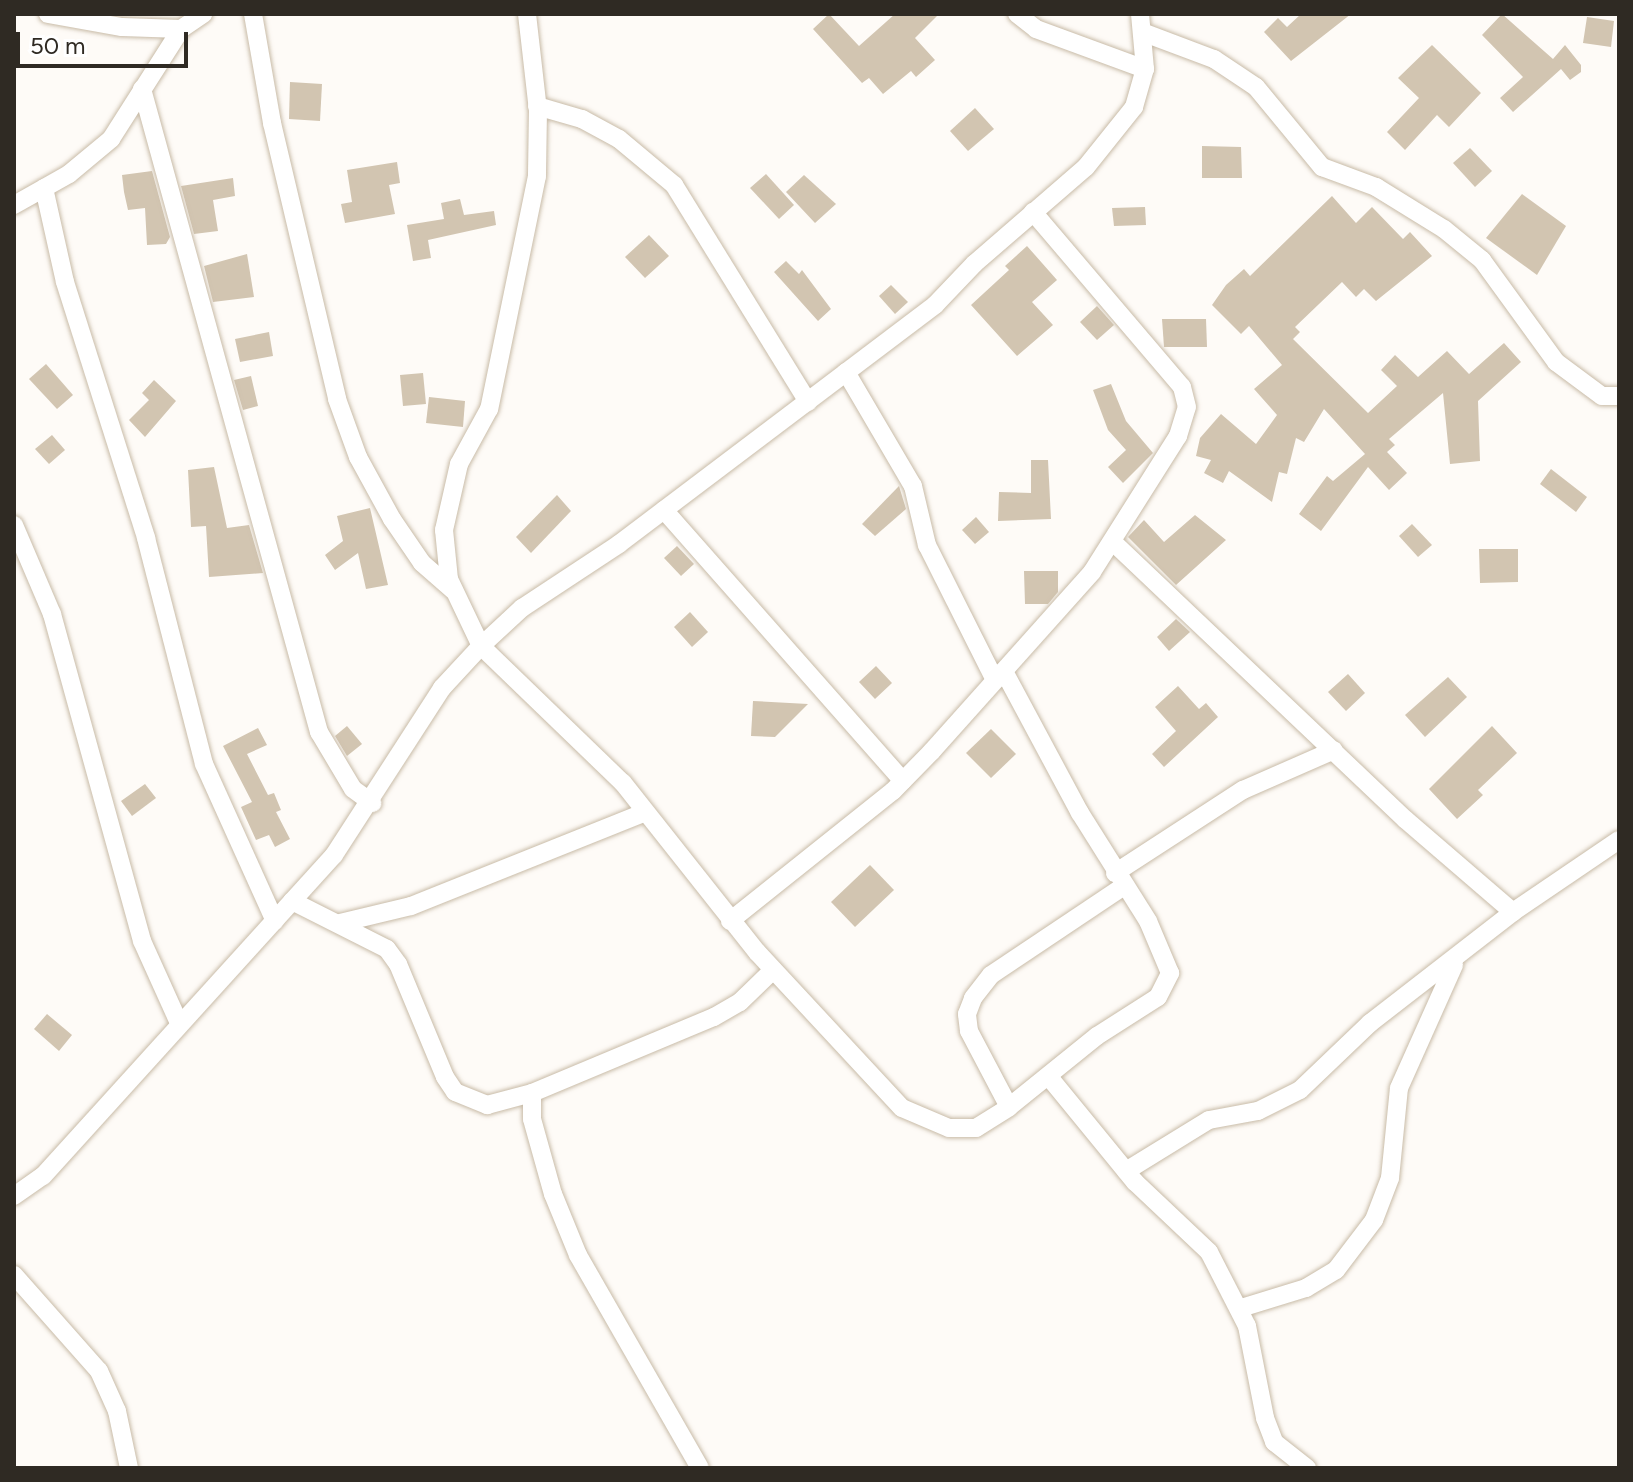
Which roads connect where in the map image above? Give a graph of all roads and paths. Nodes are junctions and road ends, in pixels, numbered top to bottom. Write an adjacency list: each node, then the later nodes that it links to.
1 (48, 14): 7 (street)
2 (203, 14): 7 (street)
3 (253, 14): 20 (street)
4 (527, 14): 10 (street)
5 (1017, 14): 8 (street)
6 (1141, 23): 8 (street); 15 (street)
7 (181, 29): 9 (street)
8 (1145, 69): 13 (street)
9 (142, 89): 11 (street); 25 (street)
10 (537, 106): 16 (street); 20 (street)
11 (44, 188): 12 (street); 31 (street)
12 (14, 205)
13 (1033, 212): 14 (street); 19 (street)
14 (846, 372): 16 (street); 22 (street)
15 (1619, 396)
16 (808, 402): 17 (street)
17 (664, 510): 21 (street); 24 (street)
18 (14, 525): 36 (street)
19 (1114, 543): 22 (street); 23 (street)
20 (455, 592): 21 (street)
21 (481, 646): 25 (street); 26 (street)
22 (999, 675): 24 (street); 28 (street)
23 (1334, 750): 28 (street); 30 (street)
24 (903, 781): 32 (street)
25 (372, 803): 29 (street)
26 (644, 813): 32 (street); 33 (street)
27 (1619, 840): 30 (street)
28 (1120, 880): 37 (street); 39 (street)
29 (292, 901): 31 (street); 33 (street)
30 (1513, 912): 34 (street)
31 (275, 921): 36 (street)
32 (730, 921): 35 (street)
33 (340, 923): 38 (street)
34 (1458, 957): 40 (street); 43 (street)
35 (773, 970): 38 (street); 39 (street)
36 (179, 1023): 41 (street)
37 (1049, 1077): 39 (street); 40 (street)
38 (532, 1093): 46 (street)
39 (1009, 1107)
40 (1126, 1171): 43 (street)
41 (14, 1196)
42 (14, 1275): 45 (street)
43 (1241, 1308): 44 (street)
44 (1292, 1464)
45 (129, 1468)
46 (700, 1468)

